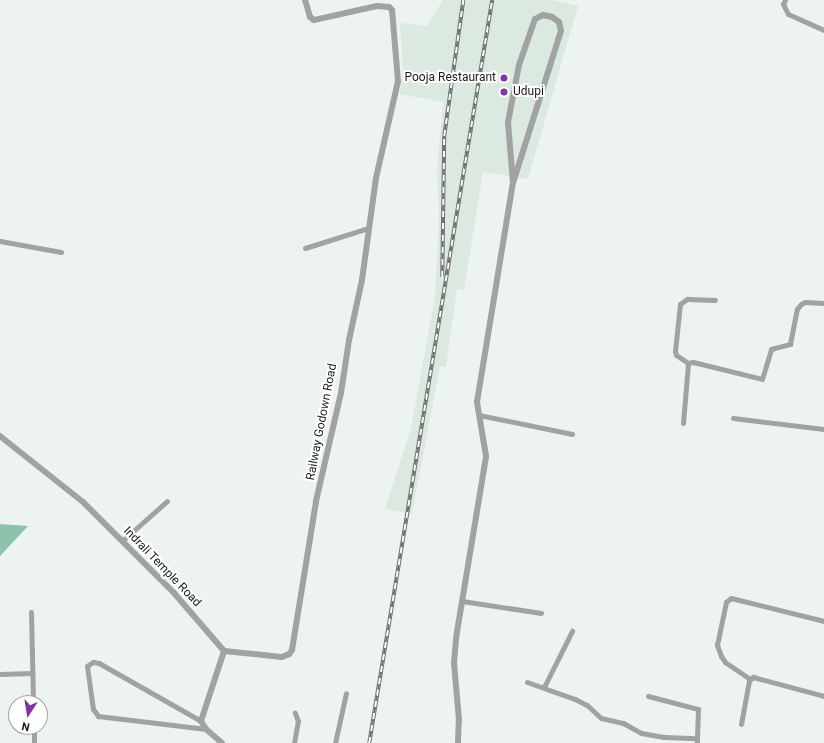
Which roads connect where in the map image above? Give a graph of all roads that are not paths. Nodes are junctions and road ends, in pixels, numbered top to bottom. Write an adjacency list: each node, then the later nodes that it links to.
1 (305, 0): 5 (street, Railway Godown Road)
2 (785, 0): 3 (street)
3 (824, 30)
4 (513, 183): 4 (street); 12 (street)
5 (368, 228): 7 (street); 25 (street, Railway Godown Road)
6 (0, 240): 8 (street)
7 (305, 248)
8 (61, 252)
9 (715, 300): 11 (street)
10 (824, 303): 11 (street)
11 (688, 363): 14 (street)
12 (479, 415): 16 (street); 20 (street)
13 (733, 418): 15 (street)
14 (682, 423)
15 (824, 429)
16 (572, 434)
17 (0, 436): 19 (street, Indrali Temple Road)
18 (167, 501): 19 (street)
19 (122, 541): 25 (street, Indrali Temple Road)
20 (462, 601): 22 (street); 43 (street)
21 (31, 612): 26 (street)
22 (541, 613)
23 (824, 621): 28 (street)
24 (572, 631): 30 (street)
25 (224, 651): 36 (street)
26 (32, 673): 27 (street); 32 (street)
27 (0, 674)
28 (750, 679): 34 (street); 37 (street)
29 (527, 682): 30 (street)
30 (544, 687): 39 (street)
31 (346, 693): 42 (street)
32 (33, 695)
33 (648, 696): 39 (street)
34 (824, 696)
35 (295, 713): 41 (street)
36 (202, 720): 38 (street); 38 (street)
37 (741, 724)
38 (206, 729): 40 (street)
39 (697, 740)
40 (222, 743)
41 (294, 743)
42 (335, 743)
43 (458, 743)

